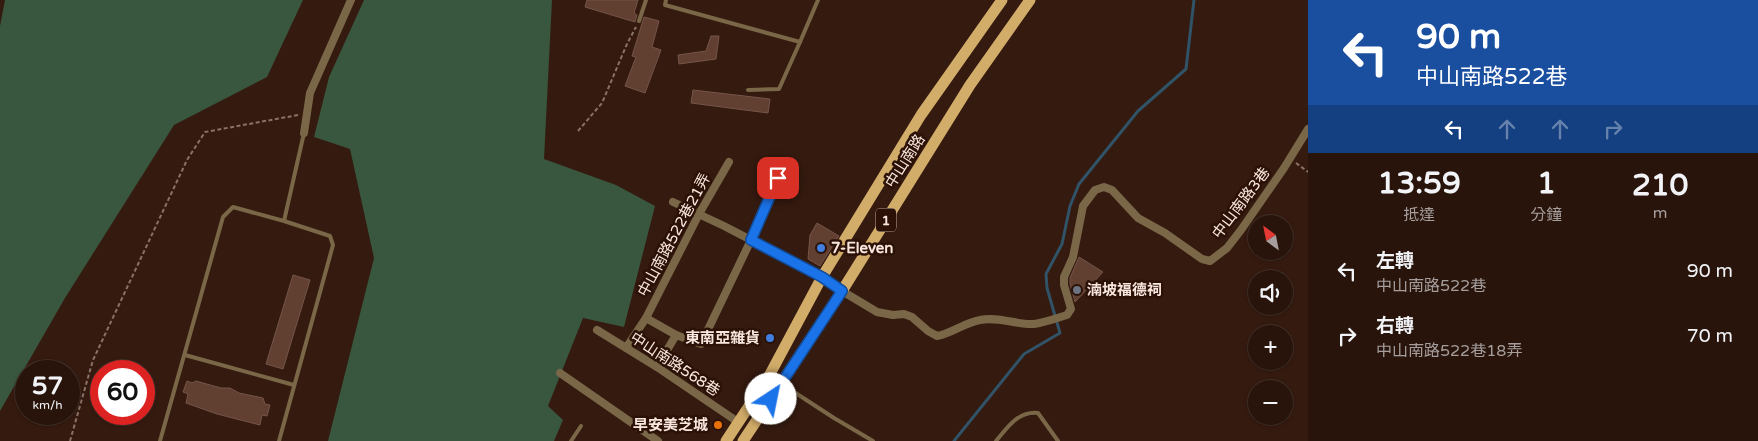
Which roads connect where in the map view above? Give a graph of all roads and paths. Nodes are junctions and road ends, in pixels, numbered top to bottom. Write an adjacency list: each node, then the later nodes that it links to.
1 (350, 0): 10 (street)
2 (646, 0): 7 (lane)
3 (666, 0): 8 (lane)
4 (818, 0): 8 (lane)
5 (1002, 0): 22 (main road, 中山南路 / 1)
6 (1030, 0): 23 (main road, 中山南路 / 1)
7 (639, 21): 12 (path)
8 (800, 42): 9 (lane)
9 (748, 90)
10 (307, 113): 13 (street); 36 (path)
11 (1308, 129): 14 (street, 中山南路3巷)
12 (578, 131)
13 (304, 133): 20 (lane)
14 (1290, 159): 16 (path); 23 (street, 中山南路3巷)
15 (729, 162): 19 (street, 中山南路522巷21弄)
16 (1308, 172)
17 (778, 178): 21 (street)
18 (673, 202): 19 (street)
19 (699, 214): 21 (street); 24 (street, 中山南路522巷21弄)
20 (284, 221): 28 (lane); 33 (lane)
21 (751, 240): 22 (street); 26 (street, 中山南路522巷21弄)
22 (822, 277): 23 (street); 31 (main road, 中山南路 / 1)
23 (842, 291): 32 (main road, 中山南路 / 1)
24 (646, 318): 26 (street, 中山南路522巷21弄); 27 (street)
25 (597, 330): 27 (street, 中山南路568巷)
26 (676, 335): 29 (street)
27 (626, 348): 29 (street, 中山南路568巷)
28 (185, 354): 33 (lane); 37 (lane)
29 (657, 367): 34 (street, 中山南路568巷)
30 (560, 372): 40 (street)
31 (769, 376): 32 (lane); 34 (main road, 中山南路 / 1)
32 (781, 385): 42 (main road, 中山南路 / 1); 43 (lane)
33 (294, 386): 38 (lane)
34 (738, 422): 41 (main road, 中山南路 / 1)
35 (581, 426): 39 (lane)
36 (70, 441)
37 (160, 441)
38 (279, 441)
39 (571, 441)
40 (658, 441)
41 (726, 441)
42 (743, 441)
43 (872, 441)
44 (996, 441): 45 (lane)
45 (1058, 441)

